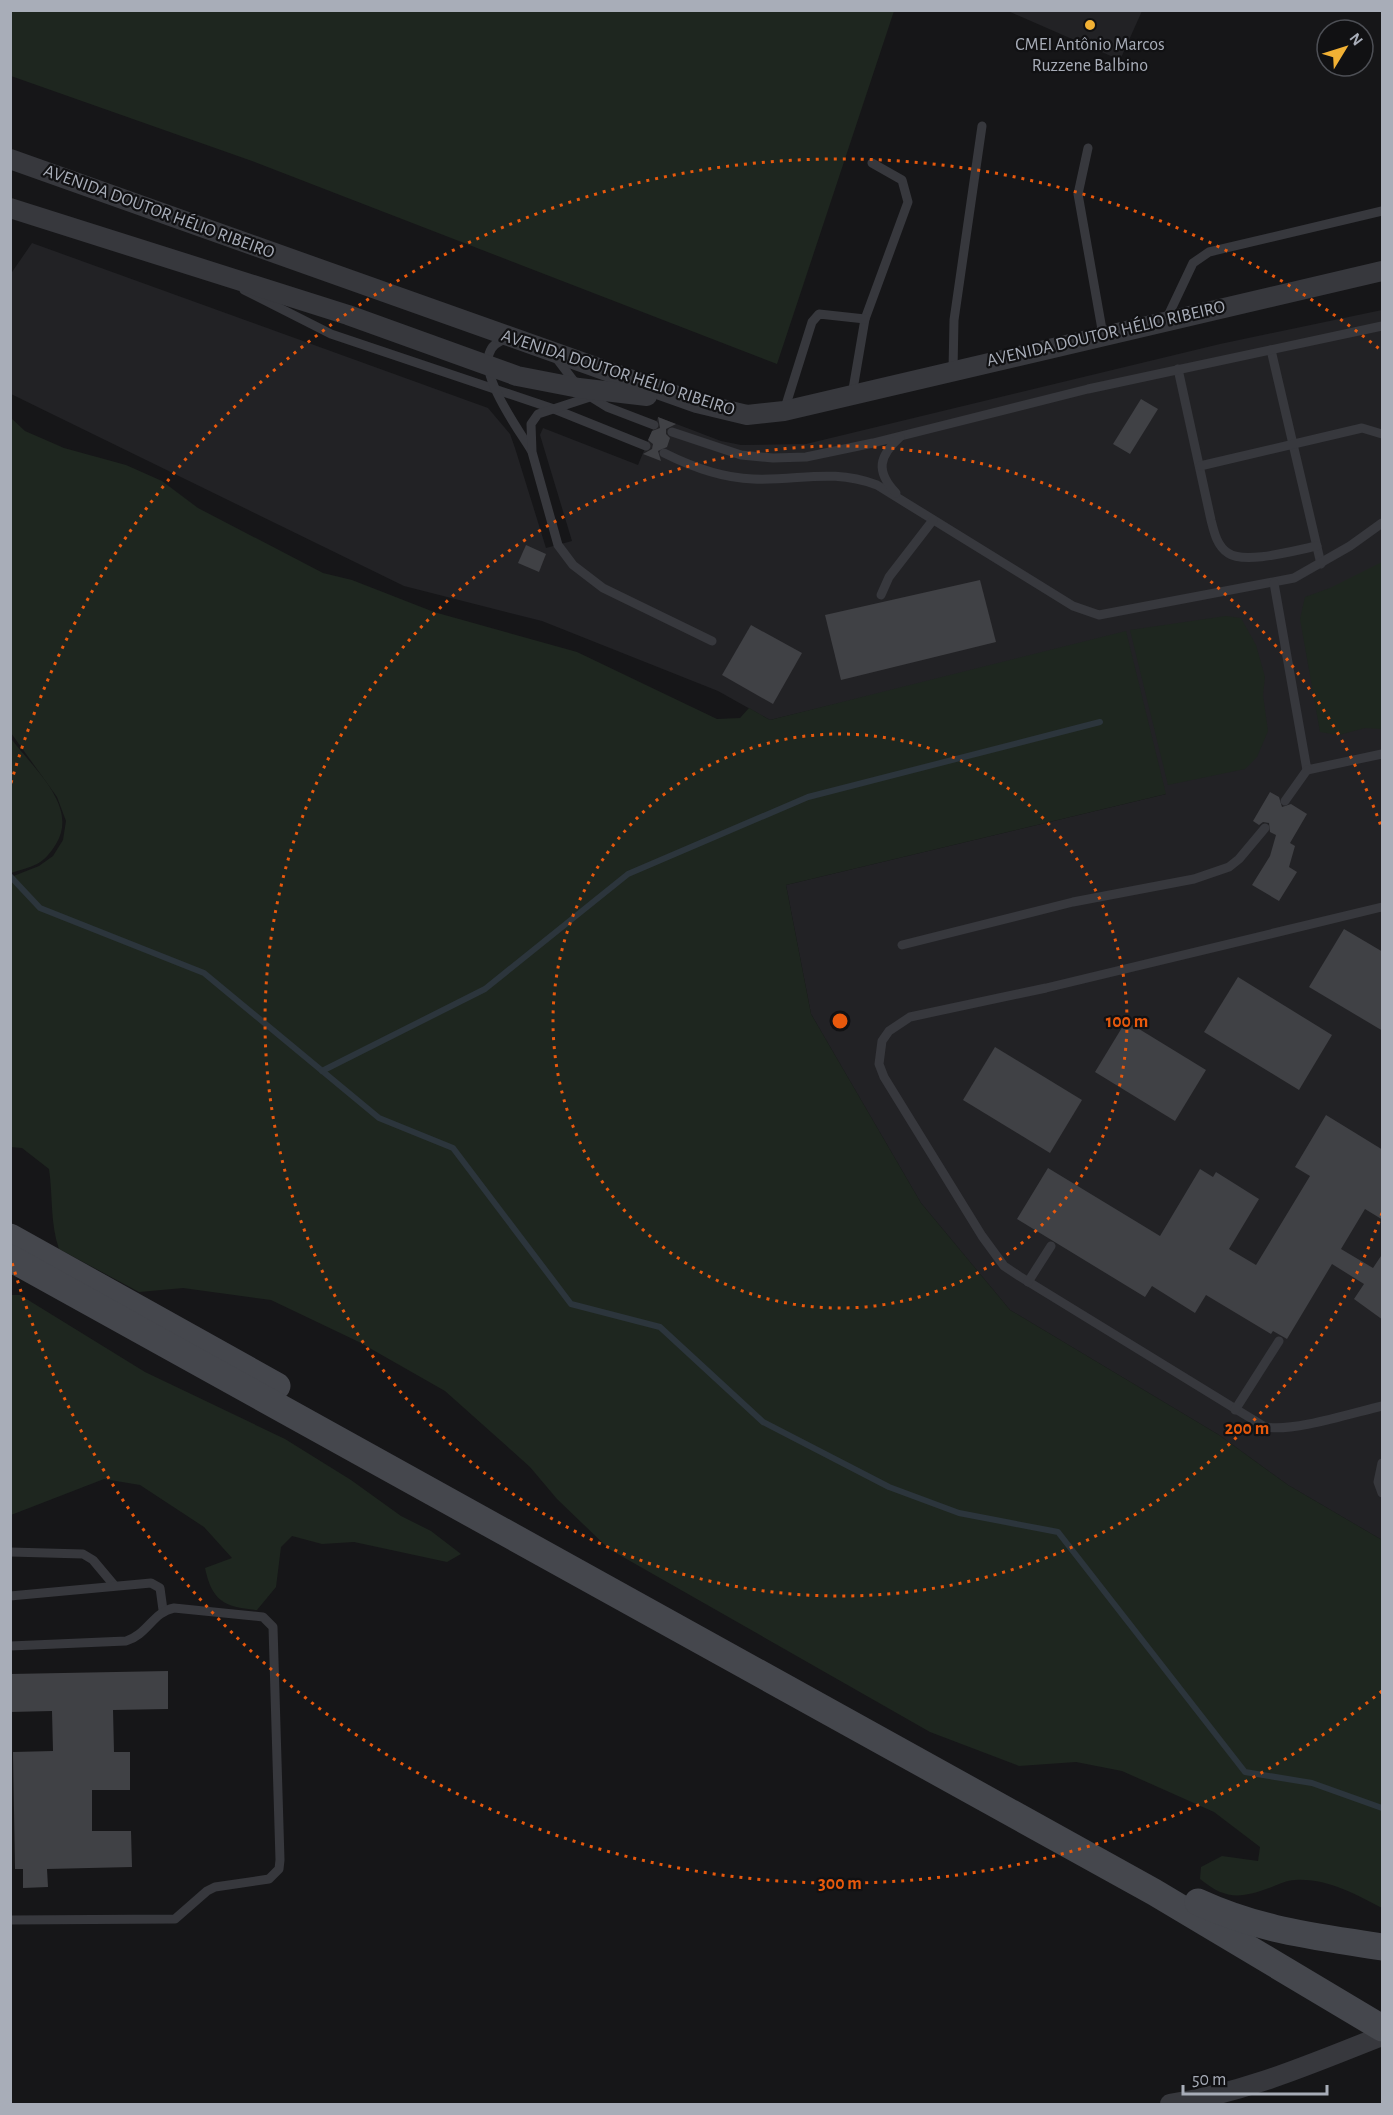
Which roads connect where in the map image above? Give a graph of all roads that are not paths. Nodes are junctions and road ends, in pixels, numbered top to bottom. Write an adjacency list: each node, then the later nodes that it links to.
1 (982, 126): 18 (lane)
2 (1088, 148): 12 (lane)
3 (10, 159): 13 (street, AVENIDA DOUTOR HÉLIO RIBEIRO)
4 (872, 163): 9 (lane)
5 (1383, 210): 10 (lane)
6 (16, 213): 7 (street, AVENIDA DOUTOR HÉLIO RIBEIRO)
7 (197, 266): 16 (street, AVENIDA DOUTOR HÉLIO RIBEIRO); 19 (lane)
8 (1383, 270): 10 (street, AVENIDA DOUTOR HÉLIO RIBEIRO)
9 (865, 319): 21 (lane); 24 (lane)
10 (1166, 320): 12 (street, AVENIDA DOUTOR HÉLIO RIBEIRO)
11 (1383, 326): 14 (lane)
12 (1103, 335): 18 (street, AVENIDA DOUTOR HÉLIO RIBEIRO)
13 (510, 338): 15 (street, AVENIDA DOUTOR HÉLIO RIBEIRO); 16 (lane)
14 (1271, 350): 17 (lane); 29 (lane)
15 (552, 352): 20 (lane); 22 (street, AVENIDA DOUTOR HÉLIO RIBEIRO)
16 (488, 367): 19 (lane); 20 (street, AVENIDA DOUTOR HÉLIO RIBEIRO)
17 (1178, 369): 28 (lane); 33 (lane)
18 (953, 370): 21 (street, AVENIDA DOUTOR HÉLIO RIBEIRO)
19 (495, 389): 23 (lane); 31 (lane)
20 (584, 392): 22 (street, AVENIDA DOUTOR HÉLIO RIBEIRO); 23 (lane); 25 (lane)
21 (852, 395): 24 (street, AVENIDA DOUTOR HÉLIO RIBEIRO)
22 (697, 403): 24 (street, AVENIDA DOUTOR HÉLIO RIBEIRO)
23 (554, 409): 30 (lane); 31 (lane)
24 (784, 411)
25 (654, 425)
26 (672, 432): 28 (lane)
27 (1383, 434): 29 (lane)
28 (902, 436): 34 (lane)
29 (1293, 444): 33 (lane); 37 (lane)
30 (646, 446)
31 (532, 452): 41 (lane)
32 (664, 453): 34 (lane)
33 (1200, 466): 37 (lane)
34 (911, 507): 35 (lane)
35 (933, 519): 39 (lane); 40 (lane)
36 (1383, 523): 38 (lane)
37 (1317, 546): 38 (lane)
38 (1321, 564): 39 (lane)
39 (1274, 584): 43 (lane)
40 (881, 595)
41 (712, 641)
42 (1383, 754): 43 (lane)
43 (1307, 770): 44 (lane)
44 (1285, 801)
45 (1265, 828): 47 (lane)
46 (1383, 907): 51 (lane)
47 (902, 945)
48 (10, 1237): 63 (street)
49 (1051, 1246): 51 (lane)
50 (10, 1258): 64 (street)
51 (1028, 1282): 54 (lane)
52 (1279, 1341): 54 (lane)
53 (1383, 1406): 54 (lane)
54 (1235, 1410)
55 (1383, 1463): 56 (lane)
56 (1383, 1492)
57 (10, 1552): 58 (lane)
58 (114, 1585): 59 (lane); 60 (lane)
59 (10, 1596)
60 (163, 1610): 61 (lane); 62 (lane)
61 (10, 1646)
62 (10, 1920)
63 (1383, 1947)
64 (1383, 2028)
65 (1383, 2036): 66 (street)
66 (1170, 2104)

